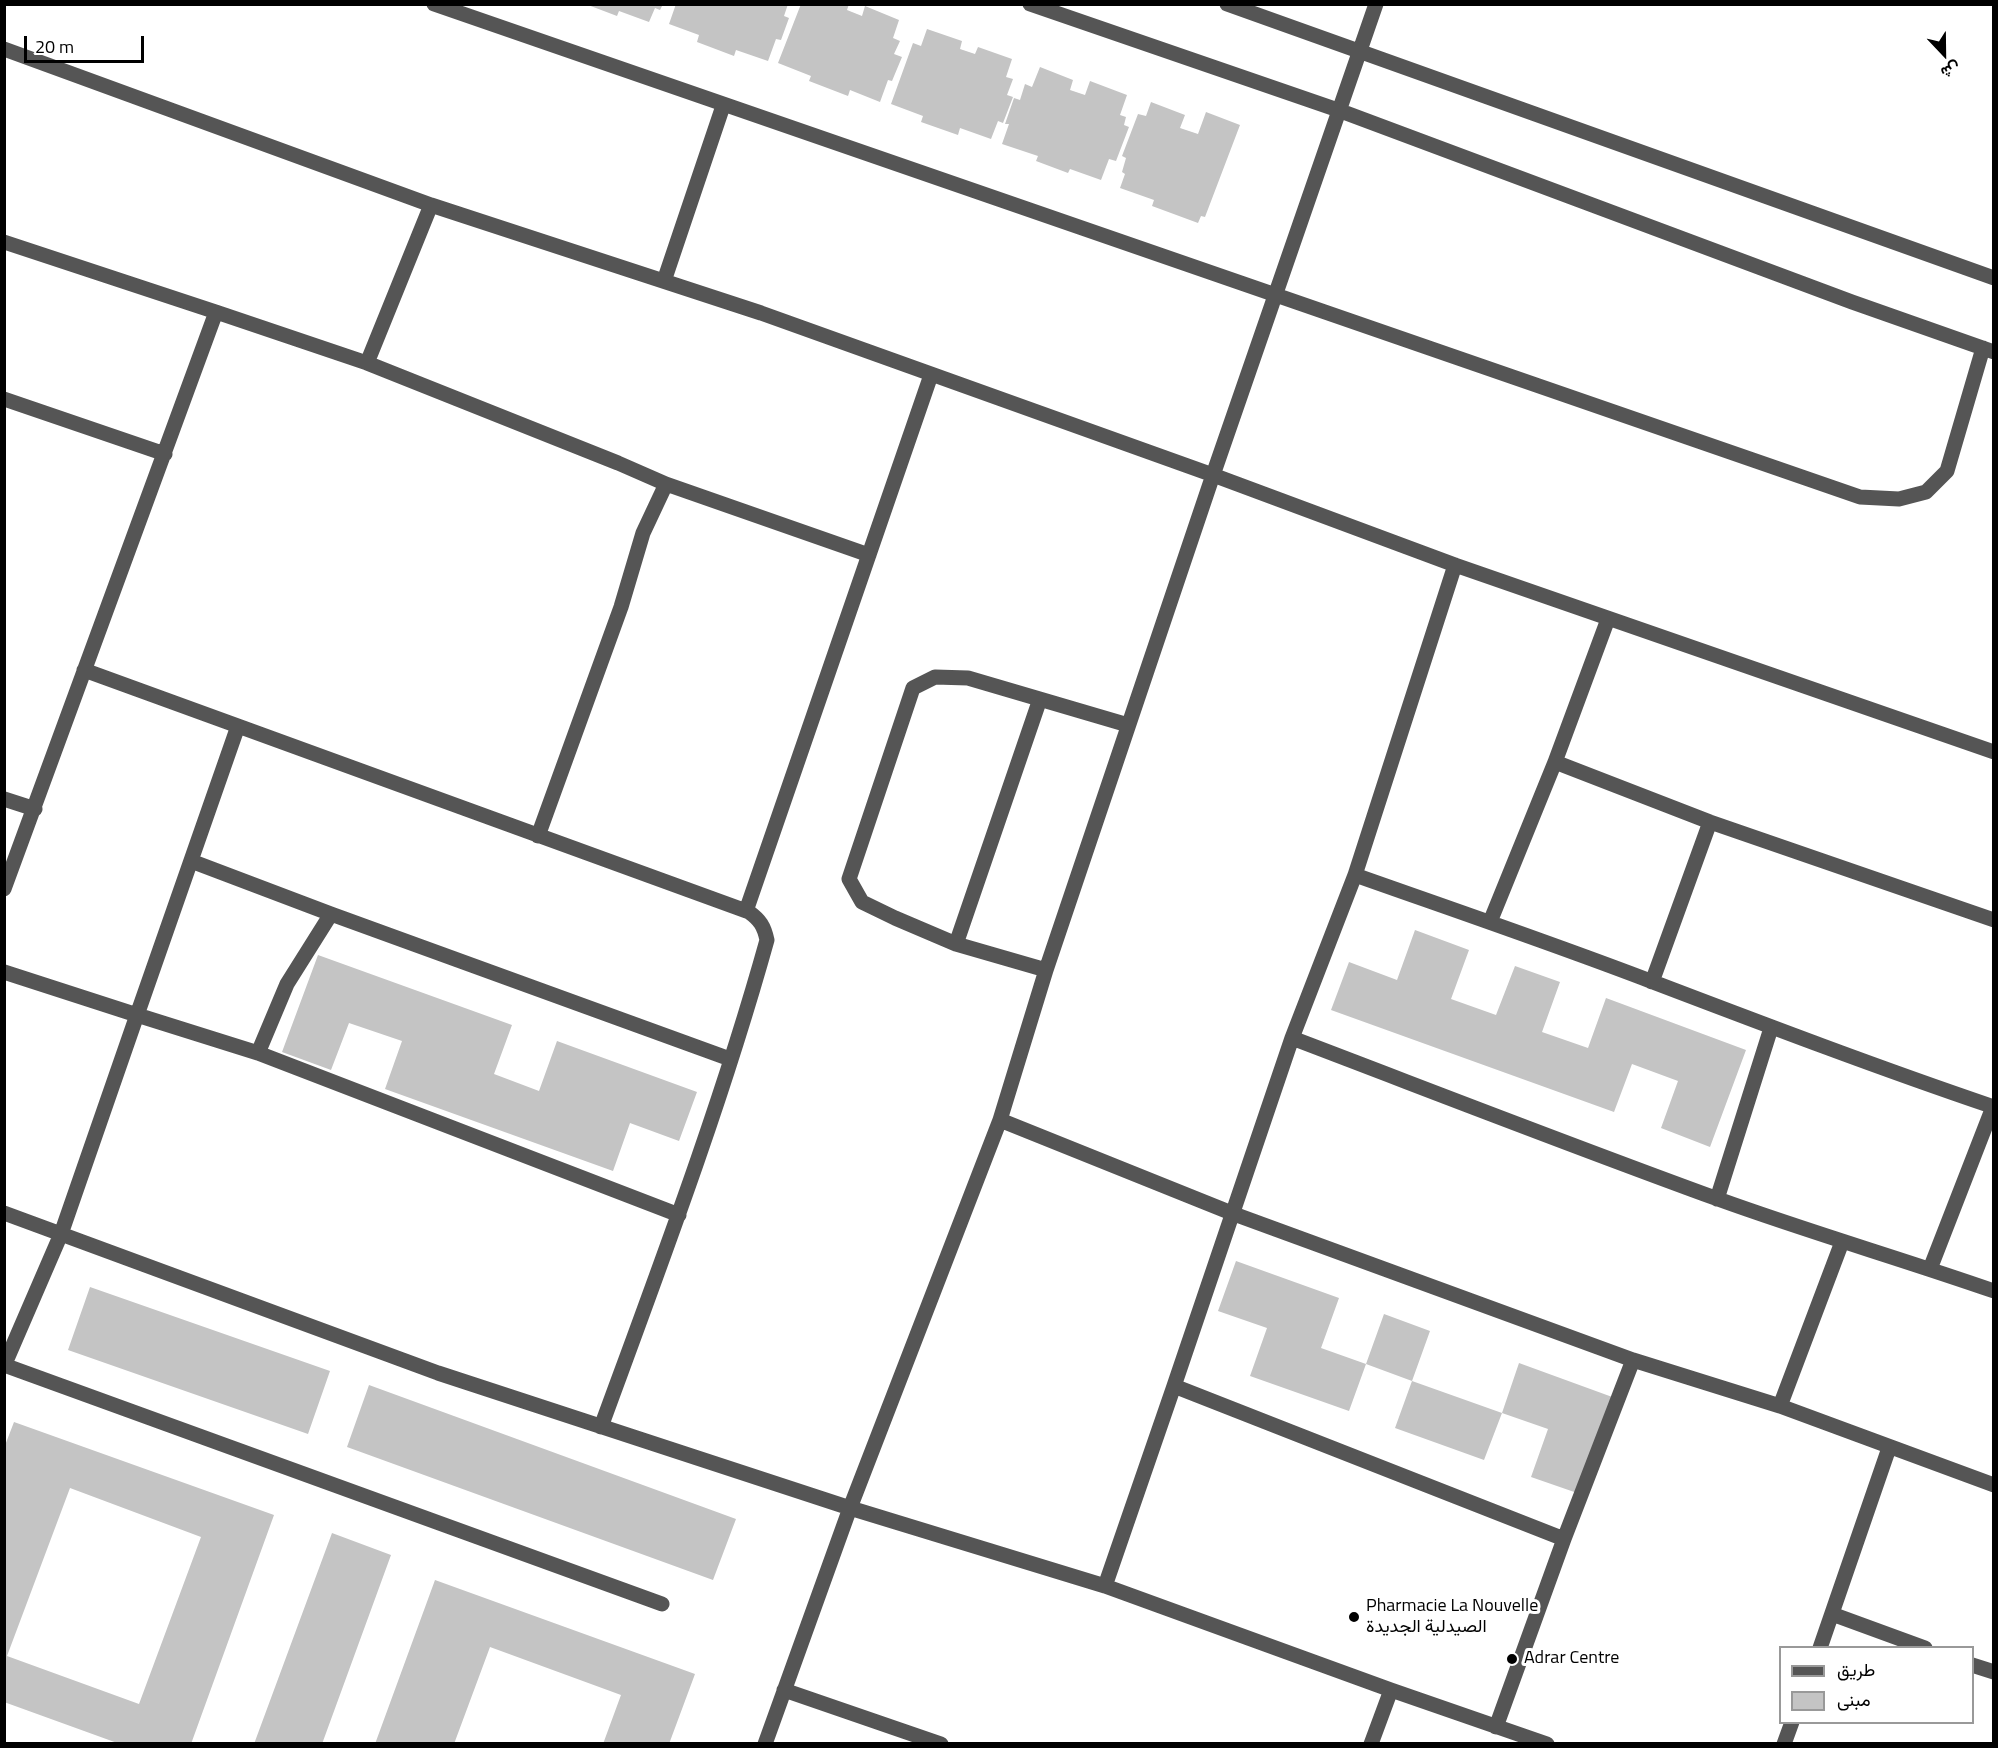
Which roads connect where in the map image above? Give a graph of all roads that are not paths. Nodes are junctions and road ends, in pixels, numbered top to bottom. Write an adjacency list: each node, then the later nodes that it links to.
1 (434, 4): 7 (street)
2 (1030, 4): 8 (street)
3 (1227, 4): 6 (street)
4 (1376, 4): 6 (street)
5 (4, 49): 9 (street)
6 (1361, 51): 8 (street); 11 (street)
7 (723, 105): 12 (street); 13 (street)
8 (1338, 110): 13 (street); 15 (street)
9 (431, 205): 12 (street); 16 (street)
10 (4, 242): 14 (street)
11 (1994, 278)
12 (664, 281): 17 (street)
13 (1274, 295): 15 (street); 20 (street)
14 (216, 312): 16 (street); 19 (street)
15 (1988, 350)
16 (367, 363): 21 (street)
17 (931, 375): 20 (street); 22 (street)
18 (4, 399): 19 (street)
19 (165, 454): 25 (street)
20 (1213, 475): 23 (street); 27 (street)
21 (666, 484): 22 (street); 34 (street)
22 (870, 555): 38 (street)
23 (1455, 565): 24 (street); 36 (street)
24 (1608, 620): 29 (street); 30 (street)
25 (84, 670): 28 (street); 32 (street)
26 (1040, 699): 27 (street); 42 (street); 42 (street)
27 (1128, 725): 43 (street)
28 (238, 726): 34 (street); 35 (street)
29 (1994, 752)
30 (1555, 762): 33 (street); 41 (street)
31 (4, 799): 32 (street)
32 (34, 809): 37 (street)
33 (1710, 822): 40 (street); 45 (street)
34 (538, 836): 38 (street)
35 (191, 861): 39 (street); 46 (street)
36 (1354, 875): 41 (street); 48 (street)
37 (4, 889)
38 (746, 911): 50 (street)
39 (331, 914): 49 (street); 50 (street)
40 (1994, 920)
41 (1490, 922): 45 (street)
42 (956, 944): 43 (street)
43 (1046, 970): 52 (street)
44 (4, 972): 46 (street)
45 (1652, 982): 47 (street)
46 (137, 1015): 49 (street); 57 (street)
47 (1771, 1028): 51 (street); 53 (street)
48 (1292, 1038): 53 (street); 55 (street)
49 (258, 1053): 56 (street)
50 (730, 1059): 56 (street)
51 (1993, 1107): 59 (street)
52 (1000, 1120): 55 (street); 68 (street)
53 (1717, 1198): 58 (street)
54 (4, 1214): 57 (street)
55 (1234, 1214): 61 (street); 63 (street)
56 (679, 1215): 65 (street)
57 (61, 1234): 62 (street); 65 (street)
58 (1842, 1242): 59 (street); 64 (street)
59 (1930, 1269): 60 (street)
60 (1994, 1291)
61 (1633, 1360): 64 (street); 69 (street)
62 (5, 1365): 71 (street)
63 (1174, 1386): 69 (street); 70 (street)
64 (1780, 1406): 66 (street)
65 (601, 1427): 68 (street)
66 (1889, 1448): 67 (street); 72 (street)
67 (1994, 1485)
68 (850, 1508): 70 (street); 77 (street)
69 (1564, 1539): 80 (street)
70 (1105, 1586): 78 (street)
71 (662, 1605)
72 (1832, 1614): 73 (street); 74 (street)
73 (1820, 1646)
74 (1921, 1646)
75 (1974, 1666): 76 (street)
76 (1994, 1672)
77 (784, 1690): 81 (street); 82 (street)
78 (1391, 1690): 80 (street); 83 (street)
79 (1791, 1724): 85 (street)
80 (1496, 1727): 84 (street)
81 (765, 1743)
82 (941, 1743)
83 (1371, 1743)
84 (1547, 1743)
85 (1784, 1743)

